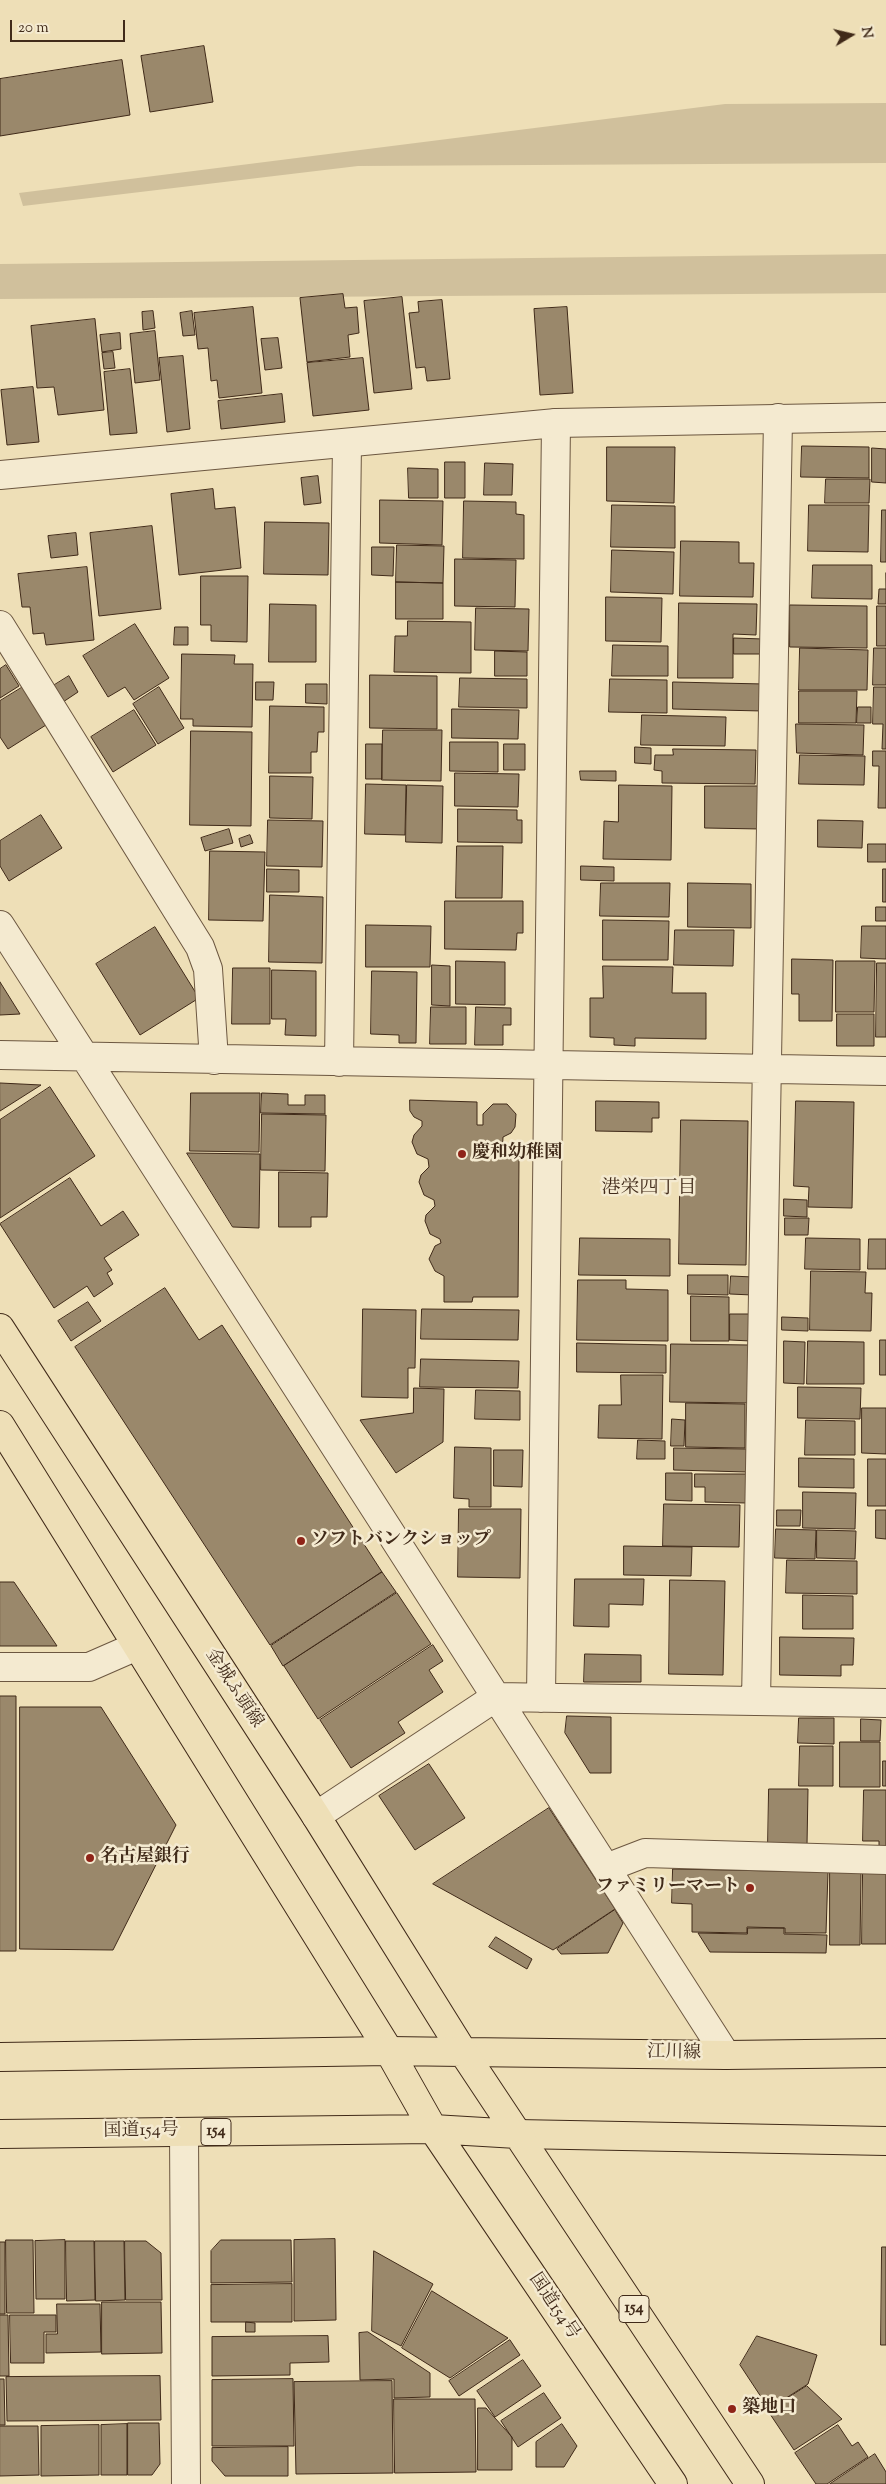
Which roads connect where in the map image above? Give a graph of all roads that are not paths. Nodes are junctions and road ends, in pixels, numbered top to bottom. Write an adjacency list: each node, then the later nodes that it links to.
1 (886, 417): 2 (street)
2 (778, 418): 3 (street); 13 (street)
3 (556, 424): 4 (street); 12 (street)
4 (346, 443): 5 (street); 11 (street)
5 (0, 476)
6 (0, 625): 10 (street)
7 (0, 924): 9 (street)
8 (0, 1055): 9 (street)
9 (86, 1058): 10 (street); 19 (street)
10 (214, 1060): 11 (street)
11 (339, 1062): 12 (street)
12 (549, 1065): 13 (street); 20 (street)
13 (767, 1069): 14 (street); 21 (street)
14 (886, 1070)
15 (0, 1328): 23 (main road, 金城ふ頭線)
16 (0, 1425): 17 (main road)
17 (137, 1646): 18 (street); 26 (main road)
18 (0, 1667)
19 (496, 1697): 20 (street); 23 (street); 25 (street)
20 (541, 1698): 21 (street)
21 (756, 1701): 22 (street)
22 (886, 1702)
23 (316, 1816): 27 (main road, 金城ふ頭線)
24 (886, 1860): 25 (street)
25 (606, 1868): 29 (street)
26 (390, 2051): 27 (main road); 30 (main road); 31 (main road, 国道154号)
27 (463, 2052): 29 (main road, 江川線); 34 (main road, 154)
28 (886, 2053): 29 (main road, 江川線)
29 (726, 2055)
30 (0, 2057)
31 (433, 2129): 32 (main road, 国道154号 / 154); 34 (main road, 国道154号 / 154); 37 (main road, 国道154号)
32 (184, 2132): 33 (main road, 国道154号 / 154); 36 (street)
33 (0, 2134)
34 (517, 2134): 35 (main road); 38 (main road, 154)
35 (886, 2141)
36 (186, 2484)
37 (673, 2484)
38 (750, 2484)

